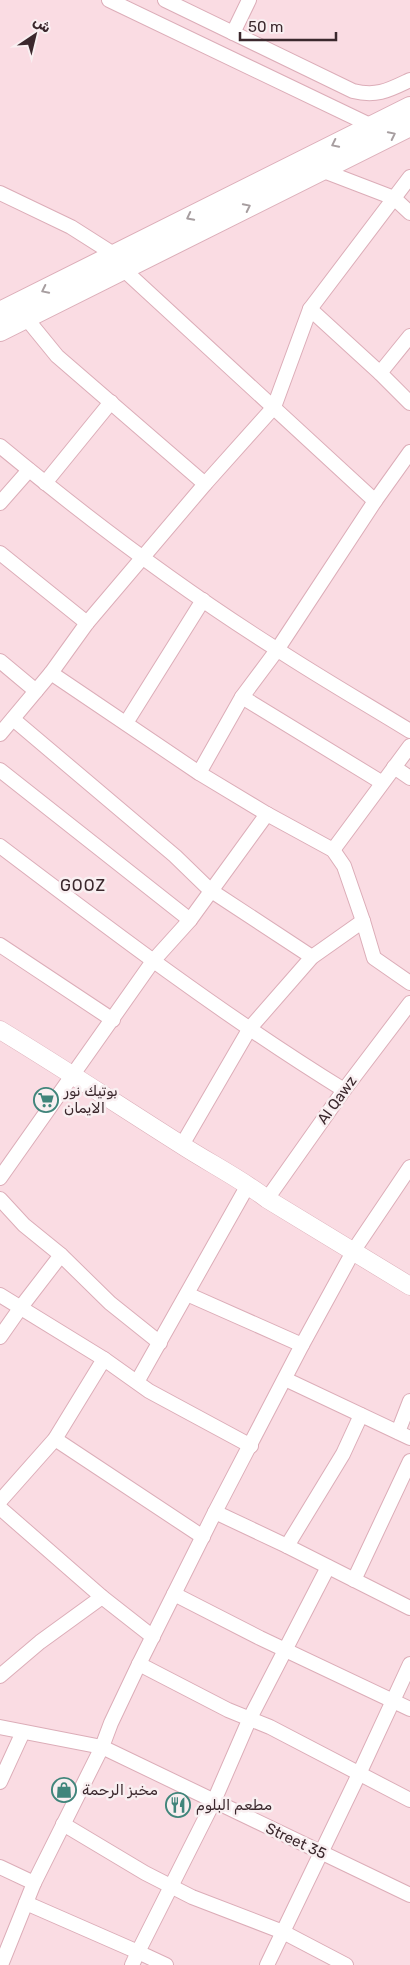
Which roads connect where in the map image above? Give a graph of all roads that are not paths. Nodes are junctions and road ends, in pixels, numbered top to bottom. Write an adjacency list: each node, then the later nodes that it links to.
1 (109, 0): 6 (street)
2 (165, 0): 4 (street)
3 (249, 0): 4 (street)
4 (233, 33): 5 (street)
5 (276, 54): 6 (street); 7 (street)
6 (266, 76): 9 (street)
7 (410, 80)
8 (410, 107): 9 (main road)
9 (372, 126): 16 (main road, one-way to 16)
10 (410, 126): 11 (main road, one-way to 10)
11 (321, 170): 14 (street); 16 (main road, one-way to 11)
12 (410, 177): 14 (street)
13 (0, 193): 16 (street)
14 (394, 198): 15 (street); 17 (street)
15 (410, 214)
16 (119, 262): 18 (main road, one-way to 18); 19 (main road); 25 (street)
17 (310, 309): 22 (street); 25 (street)
18 (0, 312)
19 (26, 318): 20 (main road); 23 (street)
20 (0, 332)
21 (410, 336): 22 (street)
22 (380, 372): 24 (street)
23 (111, 402): 29 (street); 30 (street)
24 (410, 403)
25 (274, 407): 30 (street); 31 (street)
26 (0, 446): 28 (street)
27 (410, 452): 31 (street)
28 (29, 470): 29 (street); 32 (street)
29 (46, 483): 34 (street)
30 (204, 484): 34 (street)
31 (375, 501): 37 (street)
32 (0, 503)
33 (0, 552): 36 (street)
34 (144, 557): 35 (street); 36 (street)
35 (204, 600): 37 (street); 43 (street)
36 (87, 623): 39 (street)
37 (277, 650): 41 (street); 44 (street)
38 (0, 661): 40 (street)
39 (50, 673): 40 (street); 43 (street)
40 (36, 691): 42 (street)
41 (242, 697): 49 (street); 51 (street)
42 (14, 719): 45 (street); 55 (street)
43 (126, 723): 49 (street)
44 (410, 731)
45 (0, 734)
46 (410, 746): 47 (street)
47 (394, 767): 50 (street); 51 (street)
48 (0, 770): 56 (street)
49 (199, 773): 52 (street)
50 (410, 778)
51 (381, 782): 54 (street)
52 (267, 814): 54 (street); 55 (street)
53 (0, 846): 60 (street)
54 (333, 850): 57 (street)
55 (210, 890): 56 (street); 59 (street)
56 (190, 920): 60 (street)
57 (363, 921): 59 (street); 61 (street)
58 (0, 945): 63 (street)
59 (312, 957): 64 (street)
60 (153, 962): 63 (street); 64 (street)
61 (410, 982)
62 (410, 1003): 67 (street, Al Qawz)
63 (112, 1020): 66 (street)
64 (250, 1028): 67 (street); 68 (street)
65 (0, 1030): 66 (street)
66 (73, 1074): 68 (street); 70 (street)
67 (344, 1090): 73 (street, Al Qawz)
68 (182, 1145): 71 (street)
69 (410, 1167): 74 (street)
70 (0, 1178)
71 (248, 1184): 73 (street); 78 (street)
72 (0, 1199): 75 (street)
73 (267, 1199): 74 (street)
74 (354, 1250): 76 (street); 82 (street)
75 (61, 1255): 79 (street); 81 (street)
76 (410, 1286)
77 (0, 1294): 79 (street)
78 (187, 1294): 81 (street); 82 (street)
79 (21, 1307): 80 (street); 83 (street)
80 (0, 1337)
81 (160, 1343): 85 (street)
82 (302, 1345): 84 (street)
83 (104, 1359): 85 (street); 89 (street)
84 (285, 1379): 87 (street); 90 (street)
85 (137, 1382): 90 (street)
86 (410, 1401): 88 (street)
87 (361, 1415): 88 (street); 96 (street)
88 (404, 1435)
89 (55, 1439): 92 (street); 95 (street)
90 (251, 1446): 94 (street)
91 (410, 1461): 98 (street)
92 (0, 1501)
93 (0, 1508): 100 (street)
94 (215, 1512): 95 (street); 96 (street)
95 (203, 1537): 99 (street)
96 (287, 1546): 97 (street)
97 (328, 1567): 98 (street); 103 (street)
98 (354, 1580): 101 (street)
99 (174, 1594): 102 (street); 103 (street)
100 (102, 1597): 102 (street); 106 (street)
101 (410, 1608)
102 (153, 1637): 104 (street)
103 (285, 1650): 107 (street); 109 (street)
104 (139, 1664): 109 (street); 112 (street)
105 (410, 1664): 107 (street)
106 (0, 1676)
107 (393, 1701): 108 (street); 113 (street)
108 (410, 1710)
109 (250, 1718): 113 (street); 116 (street)
110 (0, 1727): 111 (street, Street 35)
111 (23, 1732): 112 (street, Street 35); 114 (street)
112 (102, 1748): 116 (street, Street 35); 117 (street)
113 (360, 1774): 115 (street); 118 (street)
114 (0, 1782)
115 (410, 1800)
116 (214, 1801): 118 (street, Street 35); 121 (street)
117 (63, 1824): 120 (street); 121 (street)
118 (322, 1853): 122 (street, Street 35); 124 (street)
119 (0, 1867): 120 (street)
120 (34, 1883): 123 (street)
121 (172, 1885): 124 (street); 125 (street)
122 (410, 1895)
123 (26, 1903): 125 (street); 126 (street)
124 (283, 1932): 129 (street); 130 (street)
125 (138, 1952): 127 (street); 128 (street)
126 (2, 1965)
127 (132, 1965)
128 (166, 1965)
129 (267, 1965)
130 (346, 1965)

